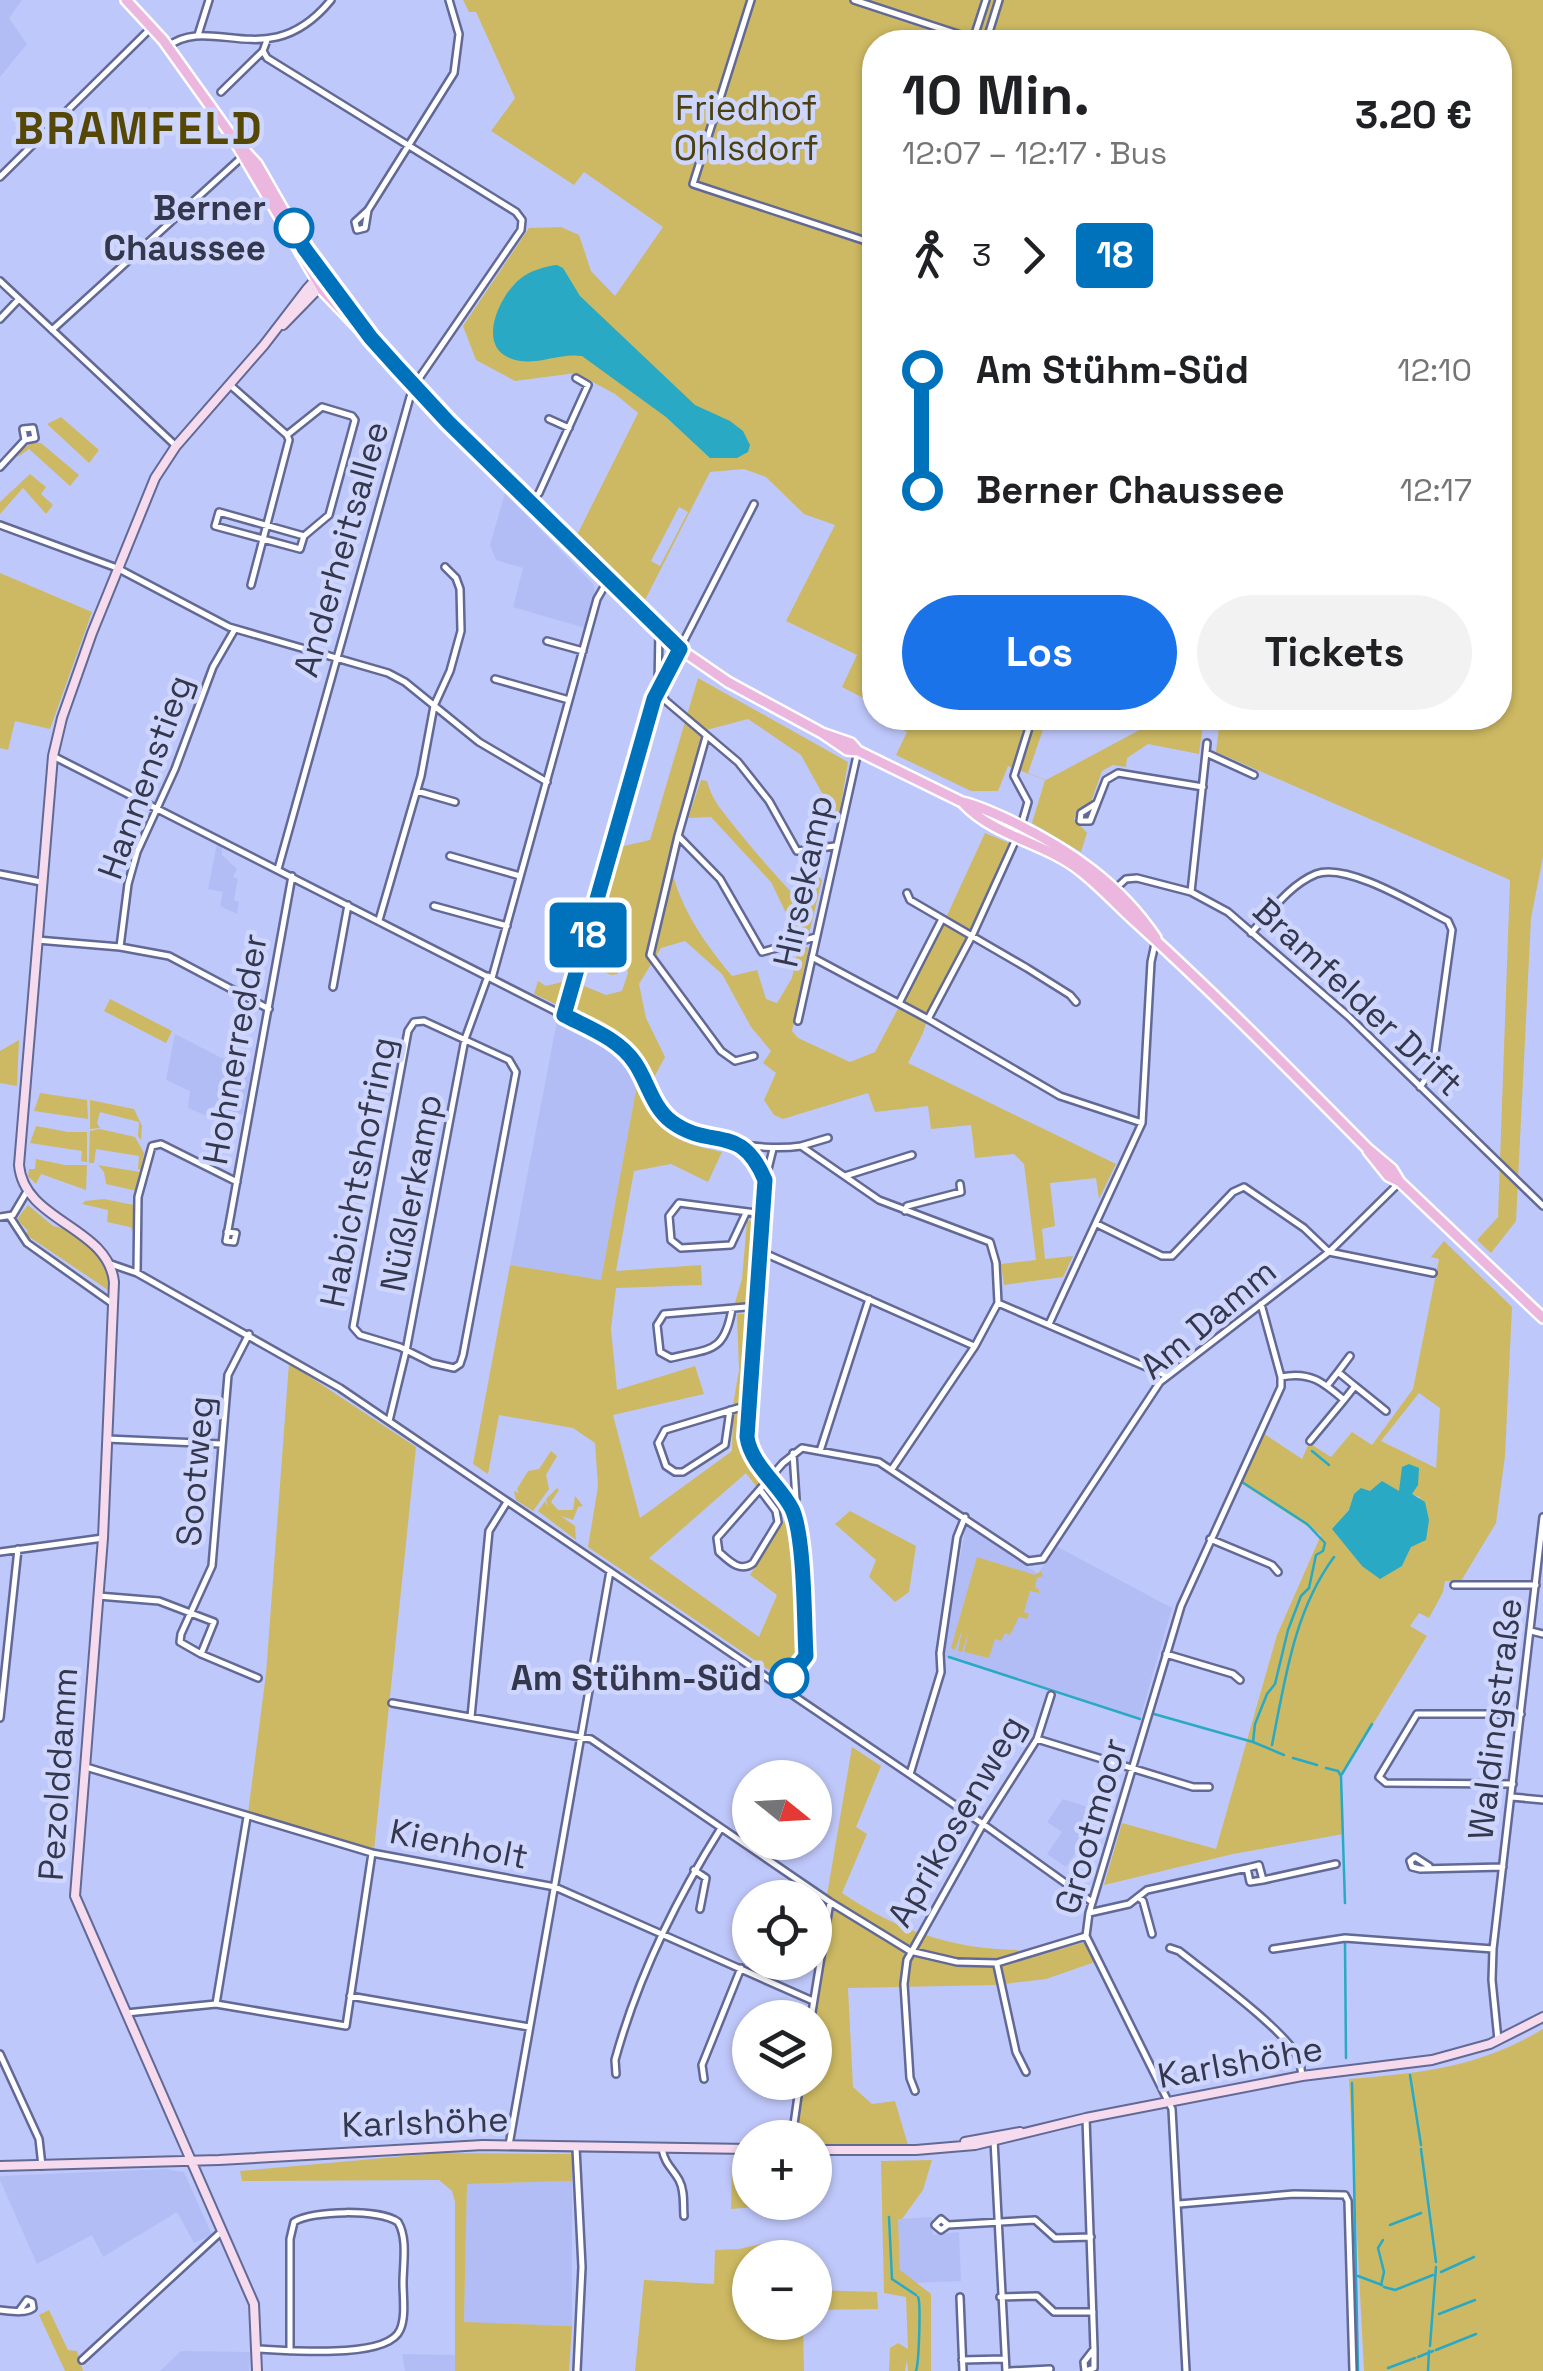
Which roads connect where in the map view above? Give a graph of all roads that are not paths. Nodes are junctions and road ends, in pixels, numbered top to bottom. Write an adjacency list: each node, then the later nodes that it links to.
1 (126, 0): 9 (main road)
2 (209, 0): 13 (street)
3 (331, 0): 14 (street)
4 (449, 0): 19 (street)
5 (751, 0): 23 (street)
6 (854, 0): 10 (street)
7 (986, 0): 11 (street)
8 (1000, 0): 12 (street)
9 (152, 28): 15 (main road); 21 (street)
10 (940, 30)
11 (976, 30)
12 (989, 30)
13 (198, 36): 14 (street); 15 (street)
14 (267, 40): 16 (street)
15 (168, 46): 18 (main road)
16 (262, 51): 17 (street); 19 (street)
17 (221, 92)
18 (233, 138): 20 (main road); 25 (main road)
19 (408, 147): 22 (street); 31 (street, Anderheitsallee)
20 (242, 157): 25 (main road); 28 (street)
21 (0, 177)
22 (368, 210)
23 (862, 240)
24 (0, 281): 26 (street)
25 (321, 282): 30 (street); 31 (main road)
26 (19, 299): 27 (street); 28 (street)
27 (0, 319)
28 (52, 330): 36 (street)
29 (576, 378): 33 (street)
30 (229, 384): 34 (street); 36 (street)
31 (415, 386): 38 (main road); 53 (street, Anderheitsallee)
32 (549, 418): 33 (street)
33 (569, 428): 38 (street)
34 (288, 435): 41 (street); 42 (street)
35 (25, 440): 37 (street)
36 (176, 446): 45 (street)
37 (0, 467)
38 (529, 502): 46 (main road)
39 (754, 504): 51 (street)
40 (0, 525): 45 (street)
41 (266, 526): 42 (street); 43 (street); 43 (street)
42 (304, 536): 43 (street)
43 (263, 540): 47 (street)
44 (445, 566): 57 (street)
45 (117, 568): 48 (street); 63 (street)
46 (608, 580): 49 (main road); 52 (street, Nüßlerkamp)
47 (251, 585)
48 (235, 629): 53 (street); 70 (street, Hannenstieg)
49 (660, 630): 51 (main road); 55 (street)
50 (547, 641): 52 (street)
51 (680, 649): 55 (street); 61 (main road)
52 (583, 651): 56 (street, Nüßlerkamp)
53 (337, 657): 57 (street); 75 (street, Anderheitsallee)
54 (495, 679): 56 (street)
55 (658, 689): 59 (street); 100 (street)
56 (569, 700): 65 (street, Nüßlerkamp)
57 (434, 706): 65 (street); 67 (street)
58 (1028, 730): 71 (street)
59 (706, 736): 72 (street); 73 (street)
60 (1208, 742): 62 (street)
61 (858, 752): 71 (main road); 73 (street, Hirsekamp)
62 (1206, 752): 64 (street); 66 (street)
63 (53, 756): 70 (street); 79 (street)
64 (1254, 774)
65 (547, 782): 78 (street, Nüßlerkamp)
66 (1203, 787): 69 (street); 81 (street)
67 (416, 791): 68 (street); 85 (street)
68 (456, 802)
69 (1097, 803)
70 (157, 808): 75 (street); 93 (street, Hannenstieg)
71 (1019, 832): 80 (main road); 89 (street)
72 (678, 836): 90 (street); 104 (street)
73 (835, 846): 90 (street, Hirsekamp)
74 (450, 856): 78 (street)
75 (278, 869): 77 (street)
76 (0, 874): 79 (street)
77 (292, 876): 83 (street); 99 (street, Hohnerredder)
78 (520, 876): 87 (street, Nüßlerkamp)
79 (42, 883): 92 (street)
80 (1111, 892): 81 (street, Bramfelder Drift); 91 (main road)
81 (1192, 892): 88 (street, Bramfelder Drift)
82 (906, 893): 89 (street)
83 (348, 905): 85 (street); 96 (street)
84 (434, 906): 87 (street)
85 (379, 920): 95 (street)
86 (941, 921): 98 (street)
87 (507, 926): 95 (street, Nüßlerkamp)
88 (1251, 933): 105 (street, Bramfelder Drift); 105 (street)
89 (972, 936): 97 (street); 101 (street)
90 (816, 938): 94 (street, Hirsekamp)
91 (1156, 938): 106 (street); 115 (main road)
92 (38, 940): 93 (street); 117 (street)
93 (120, 948): 99 (street)
94 (812, 957): 98 (street); 102 (street, Hirsekamp)
95 (490, 977): 100 (street); 103 (street, Nüßlerkamp)
96 (333, 987)
97 (1076, 1002)
98 (899, 1003): 101 (street)
99 (268, 1008): 114 (street, Hohnerredder)
100 (564, 1015): 109 (street)
101 (928, 1019): 106 (street)
102 (798, 1021)
103 (465, 1039): 141 (street, Nüßlerkamp); 141 (street, Habichtshofring); 141 (street, Habichtshofring)
104 (754, 1056)
105 (1420, 1087): 118 (street, Bramfelder Drift)
106 (1142, 1123): 124 (street)
107 (828, 1138): 108 (street)
108 (801, 1146): 110 (street); 112 (street)
109 (744, 1147): 110 (street); 113 (street)
110 (774, 1149): 113 (street)
111 (912, 1156): 112 (street)
112 (845, 1176): 119 (street)
113 (765, 1180): 121 (street)
114 (236, 1182): 125 (street, Hohnerredder); 130 (street)
115 (1400, 1182): 127 (street, Am Damm); 137 (main road)
116 (960, 1184): 119 (street)
117 (26, 1192): 122 (street); 128 (street)
118 (1542, 1200)
119 (905, 1212): 132 (street)
120 (746, 1213): 120 (street); 121 (street)
121 (764, 1214): 126 (street)
122 (10, 1216): 123 (street); 133 (street)
123 (0, 1217)
124 (1097, 1224): 127 (street); 138 (street)
125 (228, 1232)
126 (762, 1252): 131 (street); 135 (street)
127 (1330, 1252): 129 (street); 134 (street, Am Damm)
128 (111, 1264): 130 (street); 133 (street, Pezolddamm)
129 (1433, 1272)
130 (136, 1273): 139 (street)
131 (869, 1299): 140 (street); 156 (street)
132 (998, 1303): 138 (street); 140 (street)
133 (114, 1304): 153 (street, Pezolddamm)
134 (1261, 1304): 144 (street, Am Damm); 145 (street)
135 (758, 1306): 136 (street); 149 (street)
136 (732, 1309): 136 (street)
137 (1543, 1318)
138 (1048, 1324): 144 (street)
139 (249, 1334): 152 (street); 155 (street, Sootweg)
140 (975, 1346): 158 (street)
141 (406, 1351): 152 (street, Nüßlerkamp)
142 (1350, 1356): 143 (street)
143 (1338, 1372): 146 (street); 147 (street)
144 (1168, 1376): 163 (street, Am Damm)
145 (1281, 1377): 146 (street); 166 (street, Grootmoor)
146 (1327, 1386): 148 (street)
147 (1355, 1386): 148 (street); 151 (street)
148 (1344, 1400): 154 (street)
149 (750, 1406): 150 (street); 159 (street)
150 (730, 1410): 150 (street)
151 (1386, 1411)
152 (389, 1422): 161 (street)
153 (108, 1439): 155 (street); 165 (street, Pezolddamm)
154 (1310, 1441)
155 (222, 1444): 174 (street, Sootweg)
156 (820, 1452): 157 (street); 158 (street)
157 (794, 1453): 159 (street); 162 (street)
158 (892, 1469): 163 (street)
159 (771, 1479): 160 (street); 162 (street)
160 (761, 1490): 160 (street)
161 (507, 1502): 169 (street); 185 (street)
162 (791, 1508): 181 (street)
163 (964, 1517): 191 (street)
164 (1543, 1517): 172 (street, Waldingstraße)
165 (103, 1538): 167 (street); 173 (street, Pezolddamm)
166 (1210, 1539): 170 (street); 178 (street, Grootmoor)
167 (18, 1549): 168 (street); 186 (street)
168 (0, 1552)
169 (610, 1571): 181 (street); 187 (street)
170 (1278, 1572)
171 (1454, 1585): 172 (street)
172 (1536, 1585): 175 (street, Waldingstraße)
173 (98, 1596): 174 (street); 189 (street, Pezolddamm)
174 (190, 1612): 177 (street); 177 (street)
175 (1531, 1631): 176 (street); 184 (street, Waldingstraße)
176 (1543, 1634)
177 (201, 1654): 179 (street)
178 (1166, 1654): 180 (street); 190 (street, Grootmoor)
179 (258, 1678)
180 (1240, 1680)
181 (781, 1687): 191 (street)
182 (1051, 1695): 188 (street, Aprikosenweg)
183 (392, 1702): 185 (street)
184 (1522, 1714): 192 (street, Waldingstraße); 192 (street)
185 (472, 1716): 187 (street)
186 (0, 1718)
187 (580, 1735): 198 (street); 207 (street)
188 (1037, 1740): 190 (street); 197 (street, Aprikosenweg)
189 (85, 1766): 196 (street, Kienholt); 227 (street, Pezolddamm)
190 (1133, 1770): 193 (street); 209 (street, Grootmoor)
191 (910, 1774): 197 (street)
192 (1513, 1784): 194 (street, Waldingstraße)
193 (1208, 1787)
194 (1512, 1797): 195 (street); 202 (street, Waldingstraße)
195 (1543, 1800)
196 (248, 1817): 199 (street, Kienholt); 226 (street)
197 (983, 1824): 209 (street); 219 (street, Aprikosenweg)
198 (721, 1828): 204 (street); 205 (street)
199 (372, 1853): 207 (street, Kienholt); 224 (street)
200 (1336, 1864): 206 (street)
201 (1429, 1866): 202 (street, Waldingstraße)
202 (1503, 1867): 217 (street, Waldingstraße)
203 (1247, 1868): 206 (street); 206 (street); 208 (street)
204 (694, 1870): 211 (street); 213 (street)
205 (798, 1880)
206 (1262, 1880)
207 (555, 1887): 213 (street, Kienholt); 229 (street)
208 (1138, 1897): 212 (street); 214 (street)
209 (1092, 1902): 212 (street, Grootmoor)
210 (832, 1903): 219 (street)
211 (700, 1909)
212 (1089, 1913): 215 (street, Grootmoor)
213 (661, 1933): 221 (street, Kienholt); 233 (street)
214 (1152, 1934)
215 (1086, 1936): 220 (street); 237 (street, Grootmoor)
216 (1170, 1948): 234 (street)
217 (1494, 1948): 218 (street); 230 (street, Waldingstraße)
218 (1273, 1949)
219 (910, 1951): 220 (street); 236 (street, Aprikosenweg)
220 (997, 1963): 232 (street)
221 (732, 1964)
222 (736, 1980): 235 (street)
223 (767, 1980): 225 (street, Kienholt)
224 (350, 1996): 226 (street); 229 (street)
225 (811, 2000)
226 (216, 2004): 227 (street)
227 (126, 2013): 245 (street, Pezolddamm)
228 (1543, 2017): 230 (street, Karlshöhe)
229 (530, 2028): 240 (street)
230 (1498, 2041): 234 (street, Karlshöhe)
231 (0, 2054): 247 (street)
232 (1026, 2072)
233 (616, 2074)
234 (1302, 2076): 237 (street, Karlshöhe)
235 (704, 2079)
236 (915, 2091)
237 (1169, 2102): 238 (street, Karlshöhe); 248 (street, Grootmoor)
238 (1086, 2118): 239 (street, Karlshöhe); 253 (street)
239 (994, 2138): 244 (street, Karlshöhe); 250 (street)
240 (509, 2146): 241 (street, Karlshöhe); 245 (street, Karlshöhe)
241 (576, 2148): 242 (street, Karlshöhe); 267 (street)
242 (662, 2149): 243 (street, Karlshöhe); 249 (street)
243 (732, 2150)
244 (832, 2150)
245 (191, 2160): 247 (street, Karlshöhe); 252 (street, Pezolddamm)
246 (0, 2166): 247 (street, Karlshöhe)
247 (42, 2166)
248 (1179, 2204): 270 (street, Grootmoor); 271 (street)
249 (684, 2216)
250 (998, 2222): 251 (street); 253 (street); 255 (street)
251 (948, 2225)
252 (222, 2231): 259 (street, Pezolddamm); 263 (street)
253 (1091, 2237): 258 (street)
254 (960, 2296): 264 (street)
255 (1000, 2297): 258 (street); 262 (street)
256 (0, 2310): 257 (street)
257 (19, 2311)
258 (1093, 2312): 260 (street)
259 (258, 2350): 261 (street); 266 (street, Pezolddamm)
260 (1094, 2350)
261 (290, 2351): 261 (street)
262 (1004, 2359): 264 (street); 269 (street)
263 (82, 2360)
264 (962, 2360): 268 (street)
265 (1050, 2369): 269 (street)
266 (258, 2371)
267 (576, 2371)
268 (963, 2371)
269 (1008, 2371)
270 (1186, 2371)
271 (1353, 2371)

